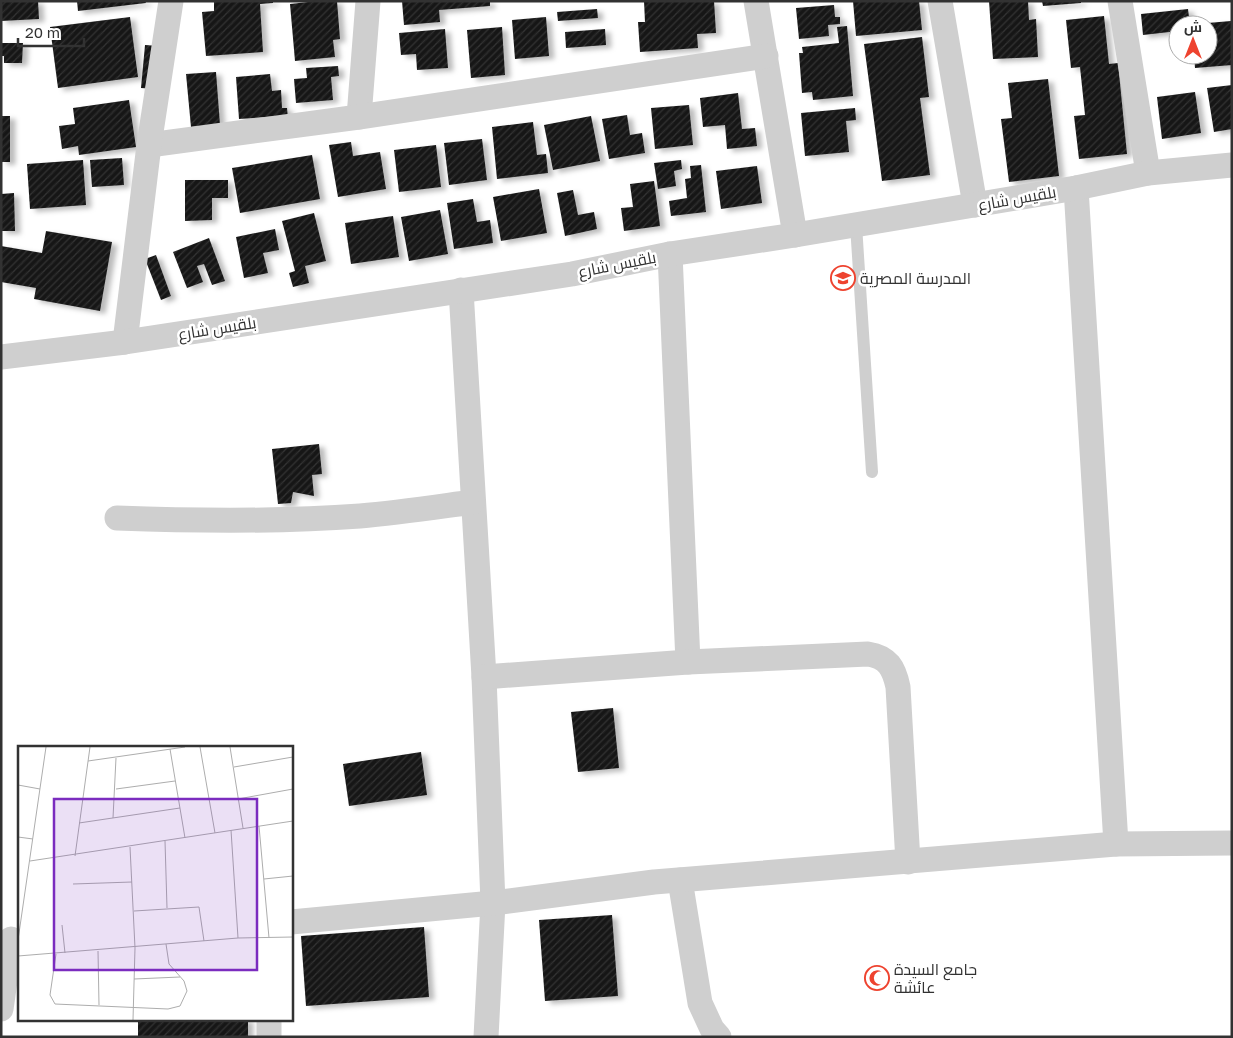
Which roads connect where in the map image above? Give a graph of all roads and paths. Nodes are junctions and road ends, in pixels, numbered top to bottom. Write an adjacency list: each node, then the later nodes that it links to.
1 (170, 1): 8 (street)
2 (368, 1): 7 (street)
3 (756, 1): 6 (street)
4 (940, 1): 12 (street)
5 (1120, 1): 10 (street)
6 (766, 56): 7 (street); 14 (street)
7 (359, 117): 8 (street)
8 (149, 145): 17 (street)
9 (1232, 165): 10 (street, بلقيس شارع)
10 (1148, 174): 11 (street, بلقيس شارع)
11 (1076, 188): 12 (street, بلقيس شارع); 25 (street)
12 (975, 205): 13 (street, بلقيس شارع)
13 (856, 225): 14 (street, بلقيس شارع); 19 (lane)
14 (795, 235): 15 (street, بلقيس شارع)
15 (670, 254): 16 (street, بلقيس شارع); 22 (street)
16 (460, 290): 17 (street, بلقيس شارع); 20 (street)
17 (125, 342): 18 (street, بلقيس شارع)
18 (1, 357)
19 (872, 472)
20 (473, 502): 21 (street); 23 (street)
21 (117, 518)
22 (688, 662): 23 (street); 26 (street)
23 (484, 677): 28 (street)
24 (1232, 843): 25 (street)
25 (1116, 844): 26 (street)
26 (908, 862): 27 (street)
27 (680, 880): 28 (street); 35 (street)
28 (493, 903): 29 (street); 34 (street)
29 (292, 922)
30 (10, 939): 31 (street)
31 (1, 1009)
32 (269, 1020): 33 (street)
33 (270, 1037)
34 (486, 1037)
35 (719, 1037)

